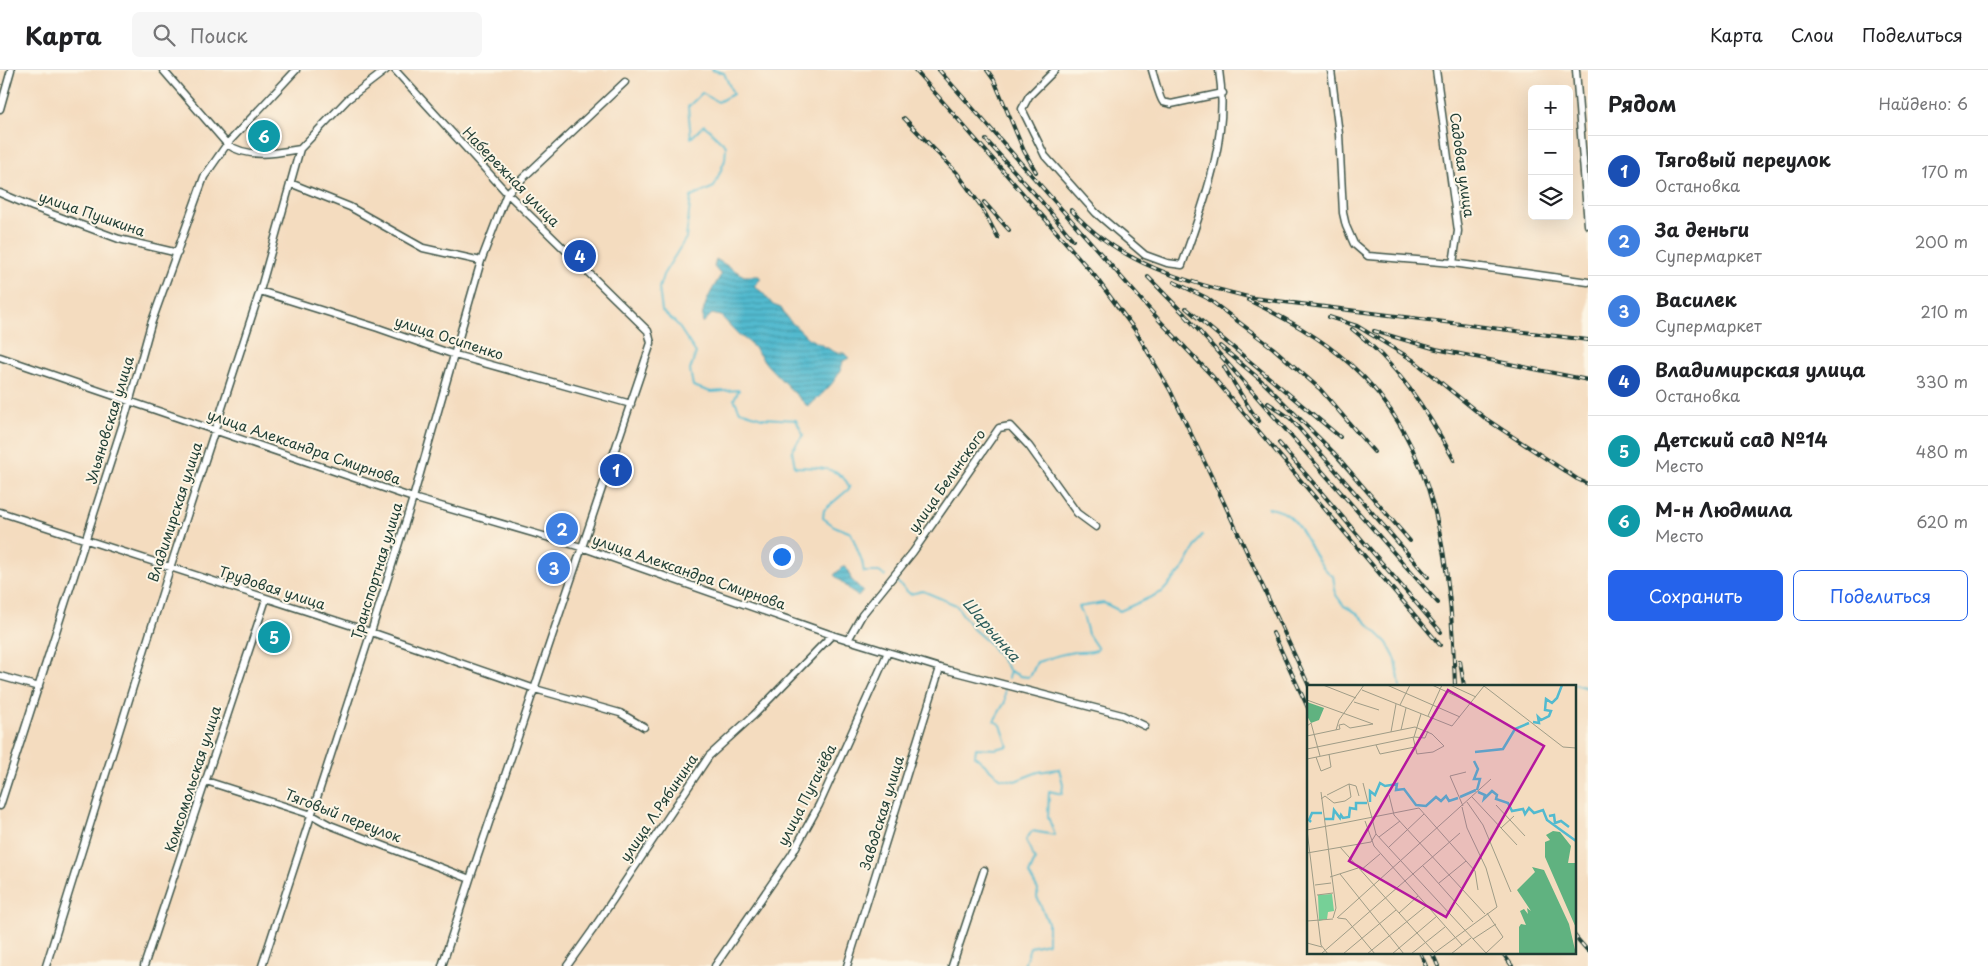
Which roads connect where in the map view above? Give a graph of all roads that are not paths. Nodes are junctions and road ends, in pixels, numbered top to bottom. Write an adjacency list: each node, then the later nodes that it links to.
1 (11, 70): 14 (street)
2 (163, 70): 15 (street)
3 (296, 70): 15 (street, Ульяновская улица)
4 (386, 70): 16 (street, Владимирская улица)
5 (395, 70): 19 (street, Набережная улица)
6 (1055, 70): 13 (street)
7 (1152, 70): 13 (street)
8 (1219, 70): 13 (street)
9 (1330, 70): 23 (street)
10 (1436, 70): 23 (street, Садовая улица)
11 (1576, 70): 20 (street)
12 (625, 82): 19 (street, Транспортная улица)
13 (1223, 93)
14 (0, 109)
15 (227, 144): 16 (street); 21 (street, Ульяновская улица)
16 (300, 149): 17 (street, Владимирская улица)
17 (290, 183): 22 (street); 25 (street, Владимирская улица)
18 (0, 193): 21 (street, улица Пушкина)
19 (506, 193): 22 (street, Транспортная улица); 29 (street, Набережная улица)
20 (1588, 225)
21 (178, 253): 28 (street, Ульяновская улица)
22 (482, 261): 26 (street, Транспортная улица)
23 (1453, 264): 24 (street)
24 (1588, 282)
25 (260, 291): 26 (street, улица Осипенко); 30 (street, Владимирская улица)
26 (455, 355): 29 (street, улица Осипенко); 31 (street, Транспортная улица)
27 (0, 357): 28 (street, улица Александра Смирнова)
28 (130, 400): 30 (street, улица Александра Смирнова); 34 (street, Ульяновская улица)
29 (632, 404): 35 (street)
30 (215, 430): 31 (street, улица Александра Смирнова); 36 (street, Владимирская улица)
31 (413, 498): 35 (street, улица Александра Смирнова); 38 (street, Транспортная улица)
32 (0, 512): 34 (street, Трудовая улица)
33 (1096, 526): 40 (street, улица Белинского)
34 (84, 540): 36 (street, Трудовая улица); 44 (street, Ульяновская улица)
35 (581, 548): 39 (street, улица Александра Смирнова); 45 (street)
36 (170, 568): 37 (street, Трудовая улица); 54 (street, Владимирская улица)
37 (266, 599): 38 (street, Трудовая улица); 48 (street, Комсомольская улица)
38 (371, 632): 45 (street, Трудовая улица); 51 (street, Транспортная улица)
39 (832, 635): 40 (street, улица Александра Смирнова); 58 (street, улица Л.Рябинина)
40 (848, 640): 41 (street, улица Александра Смирнова)
41 (888, 652): 42 (street, улица Александра Смирнова); 59 (street, улица Пугачёва)
42 (940, 668): 46 (street, улица Александра Смирнова); 60 (street, Заводская улица)
43 (0, 676): 44 (street)
44 (38, 686): 49 (street, Ульяновская улица)
45 (535, 689): 47 (street, Трудовая улица); 53 (street)
46 (1145, 726)
47 (644, 728)
48 (206, 781): 51 (street, Тяговый переулок); 55 (street, Комсомольская улица)
49 (3, 786): 50 (street, Ульяновская улица)
50 (0, 806)
51 (312, 815): 53 (street, Тяговый переулок); 56 (street, Транспортная улица)
52 (984, 870): 61 (street)
53 (470, 879): 57 (street)
54 (46, 966)
55 (144, 966)
56 (262, 966)
57 (442, 966)
58 (567, 966)
59 (715, 966)
60 (848, 966)
61 (952, 966)

